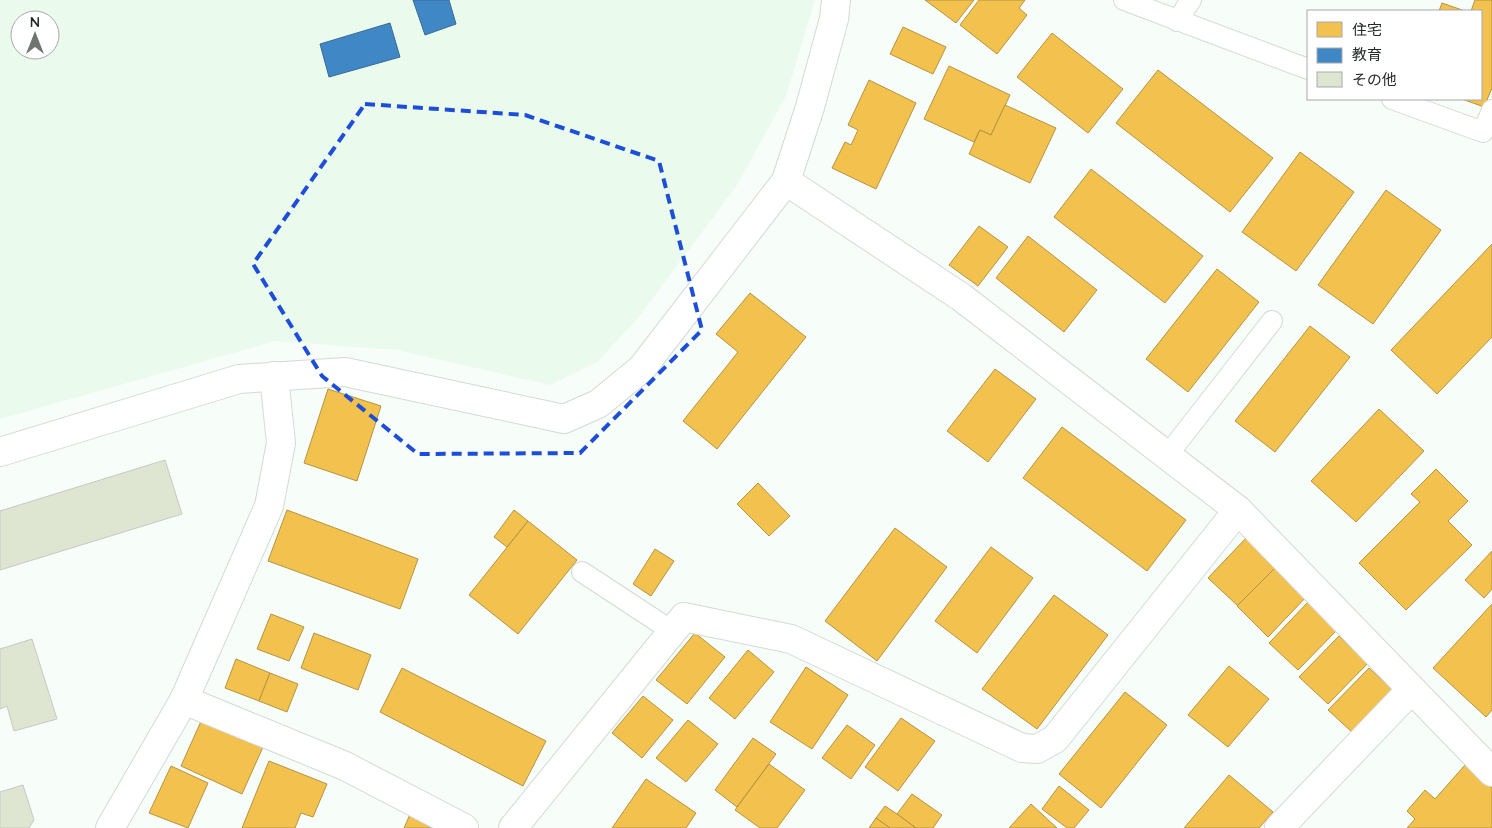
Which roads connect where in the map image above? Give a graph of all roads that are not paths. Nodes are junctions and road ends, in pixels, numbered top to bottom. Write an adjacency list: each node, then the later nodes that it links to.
1 (836, 0): 8 (street)
2 (1124, 0): 4 (lane)
3 (1191, 0): 4 (lane)
4 (1177, 21): 5 (lane)
5 (1307, 69)
6 (1395, 100): 7 (lane)
7 (1492, 110)
8 (786, 180): 10 (street); 12 (street)
9 (1272, 321): 12 (lane)
10 (274, 376): 11 (street); 17 (street)
11 (0, 452)
12 (1166, 457): 13 (street)
13 (1238, 510): 15 (street); 16 (street)
14 (582, 572): 15 (lane)
15 (672, 631): 21 (street)
16 (1411, 690): 18 (street); 22 (street)
17 (184, 700): 19 (street); 20 (street)
18 (1492, 772)
19 (110, 828)
20 (464, 828)
21 (513, 828)
22 (1279, 828)

